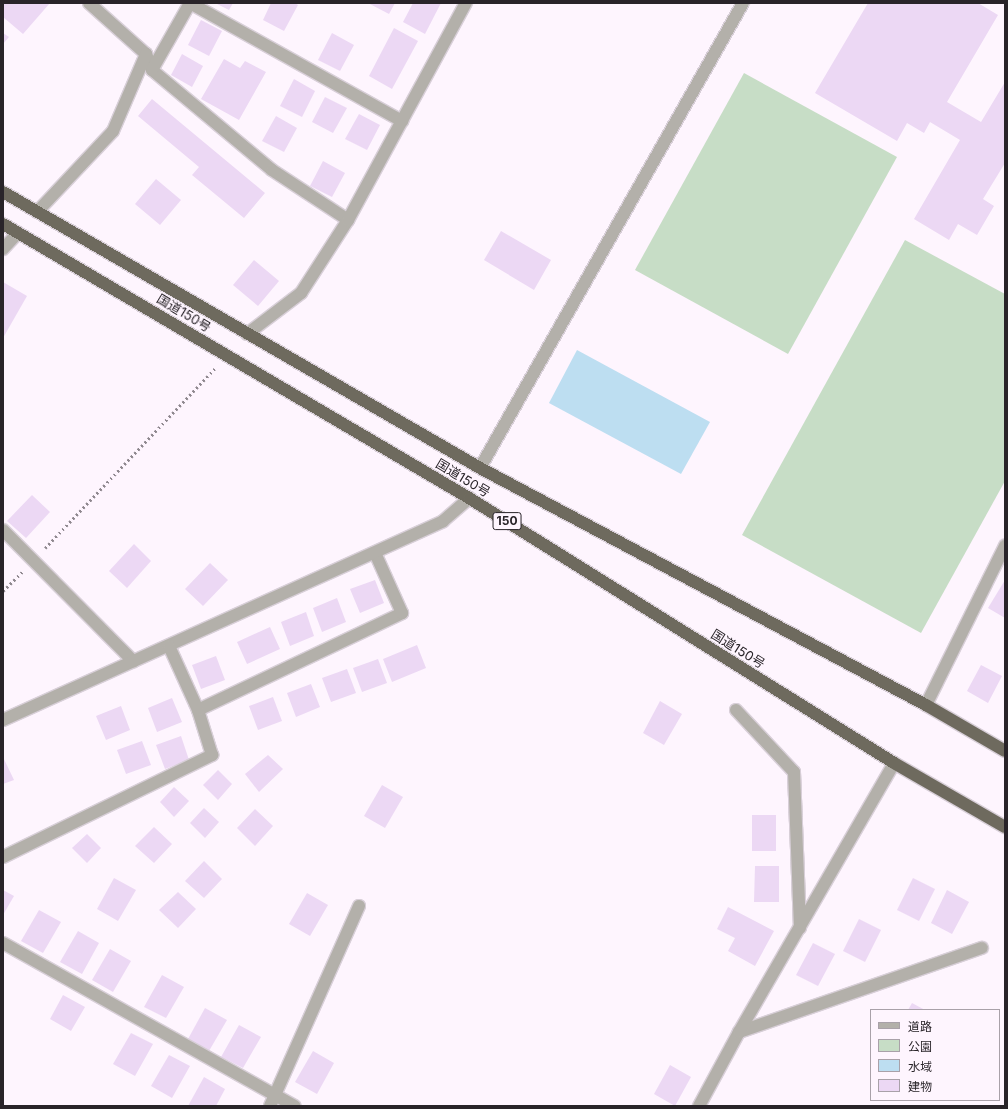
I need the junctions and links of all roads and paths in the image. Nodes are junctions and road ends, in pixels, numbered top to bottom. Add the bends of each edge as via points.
1 (89, 3) edge
2 (190, 3) edge
3 (466, 3) edge
4 (743, 3) edge
5 (146, 54) junction
6 (152, 70) junction
7 (402, 121) junction
8 (3, 192) edge
9 (37, 212) junction
10 (348, 220) junction
11 (3, 224) edge
12 (18, 233) junction
13 (3, 249) edge
14 (247, 334) junction
15 (227, 355) junction
16 (480, 468) junction
17 (469, 498) junction
18 (3, 530) edge
19 (1005, 546) edge
20 (375, 552) junction
21 (33, 560) junction
22 (1002, 560) edge
23 (3, 591) edge
24 (169, 646) junction
25 (133, 661) junction
26 (926, 705) junction
27 (198, 710) junction
28 (736, 710) dead end
29 (3, 720) edge
30 (1005, 751) edge
31 (894, 763) junction
32 (1005, 827) edge
33 (3, 857) edge
34 (359, 906) dead end
35 (800, 928) junction
36 (3, 942) edge
37 (982, 948) dead end
38 (739, 1032) junction
39 (273, 1101) edge
40 (295, 1106) edge
41 (699, 1106) edge

1 - 5 street
2 - 6 street
2 - 7 street
3 - 7 street
4 - 16 street
5 - 6 street
5 - 9 street via 113,131
6 - 10 street via 272,170
7 - 10 street
8 - 9 highway, 国道150号 / 150
9 - 14 highway, 国道150号 / 150
10 - 14 street via 301,293
11 - 12 highway, 国道150号 / 150
12 - 13 street
12 - 15 highway, 国道150号 / 150
14 - 16 highway, 国道150号 / 150
15 - 17 highway, 国道150号 / 150
15 - 21 path
16 - 26 highway, 国道150号 / 150
17 - 20 street via 443,521
17 - 31 highway, 国道150号 / 150
18 - 21 street
19 - 22 street
20 - 24 street
20 - 27 street via 402,613
21 - 23 path
21 - 25 street
22 - 26 street
24 - 25 street
24 - 27 street
25 - 29 street
26 - 30 highway, 国道150号 / 150
27 - 33 street via 212,755
28 - 35 street via 794,772
31 - 32 highway, 国道150号 / 150
31 - 35 street
34 - 39 street
35 - 38 street
36 - 39 street
37 - 38 street
38 - 41 street
39 - 40 street

